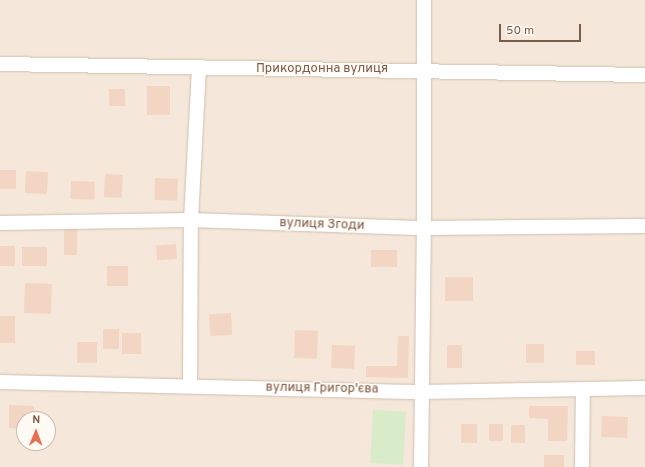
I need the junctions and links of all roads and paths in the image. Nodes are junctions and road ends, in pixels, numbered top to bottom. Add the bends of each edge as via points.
1 (424, 0) edge
2 (0, 64) edge
3 (199, 68) junction
4 (424, 70) junction
5 (645, 75) edge
6 (191, 220) junction
7 (0, 223) edge
8 (645, 226) edge
9 (424, 228) junction
10 (0, 382) edge
11 (190, 386) junction
12 (645, 388) edge
13 (583, 390) junction
14 (422, 392) junction
15 (421, 467) edge
16 (582, 467) edge

1 - 4 street
2 - 3 street, Прикордонна вулиця
3 - 4 street, Прикордонна вулиця
3 - 6 street
4 - 5 street, Прикордонна вулиця
4 - 9 street
6 - 7 street, вулиця Згоди
6 - 9 street, вулиця Згоди
6 - 11 street
8 - 9 street, вулиця Згоди
9 - 14 street
10 - 11 street, вулиця Григор'єва
11 - 14 street, вулиця Григор'єва
12 - 13 street, вулиця Григор'єва
13 - 14 street, вулиця Григор'єва
13 - 16 street
14 - 15 street

